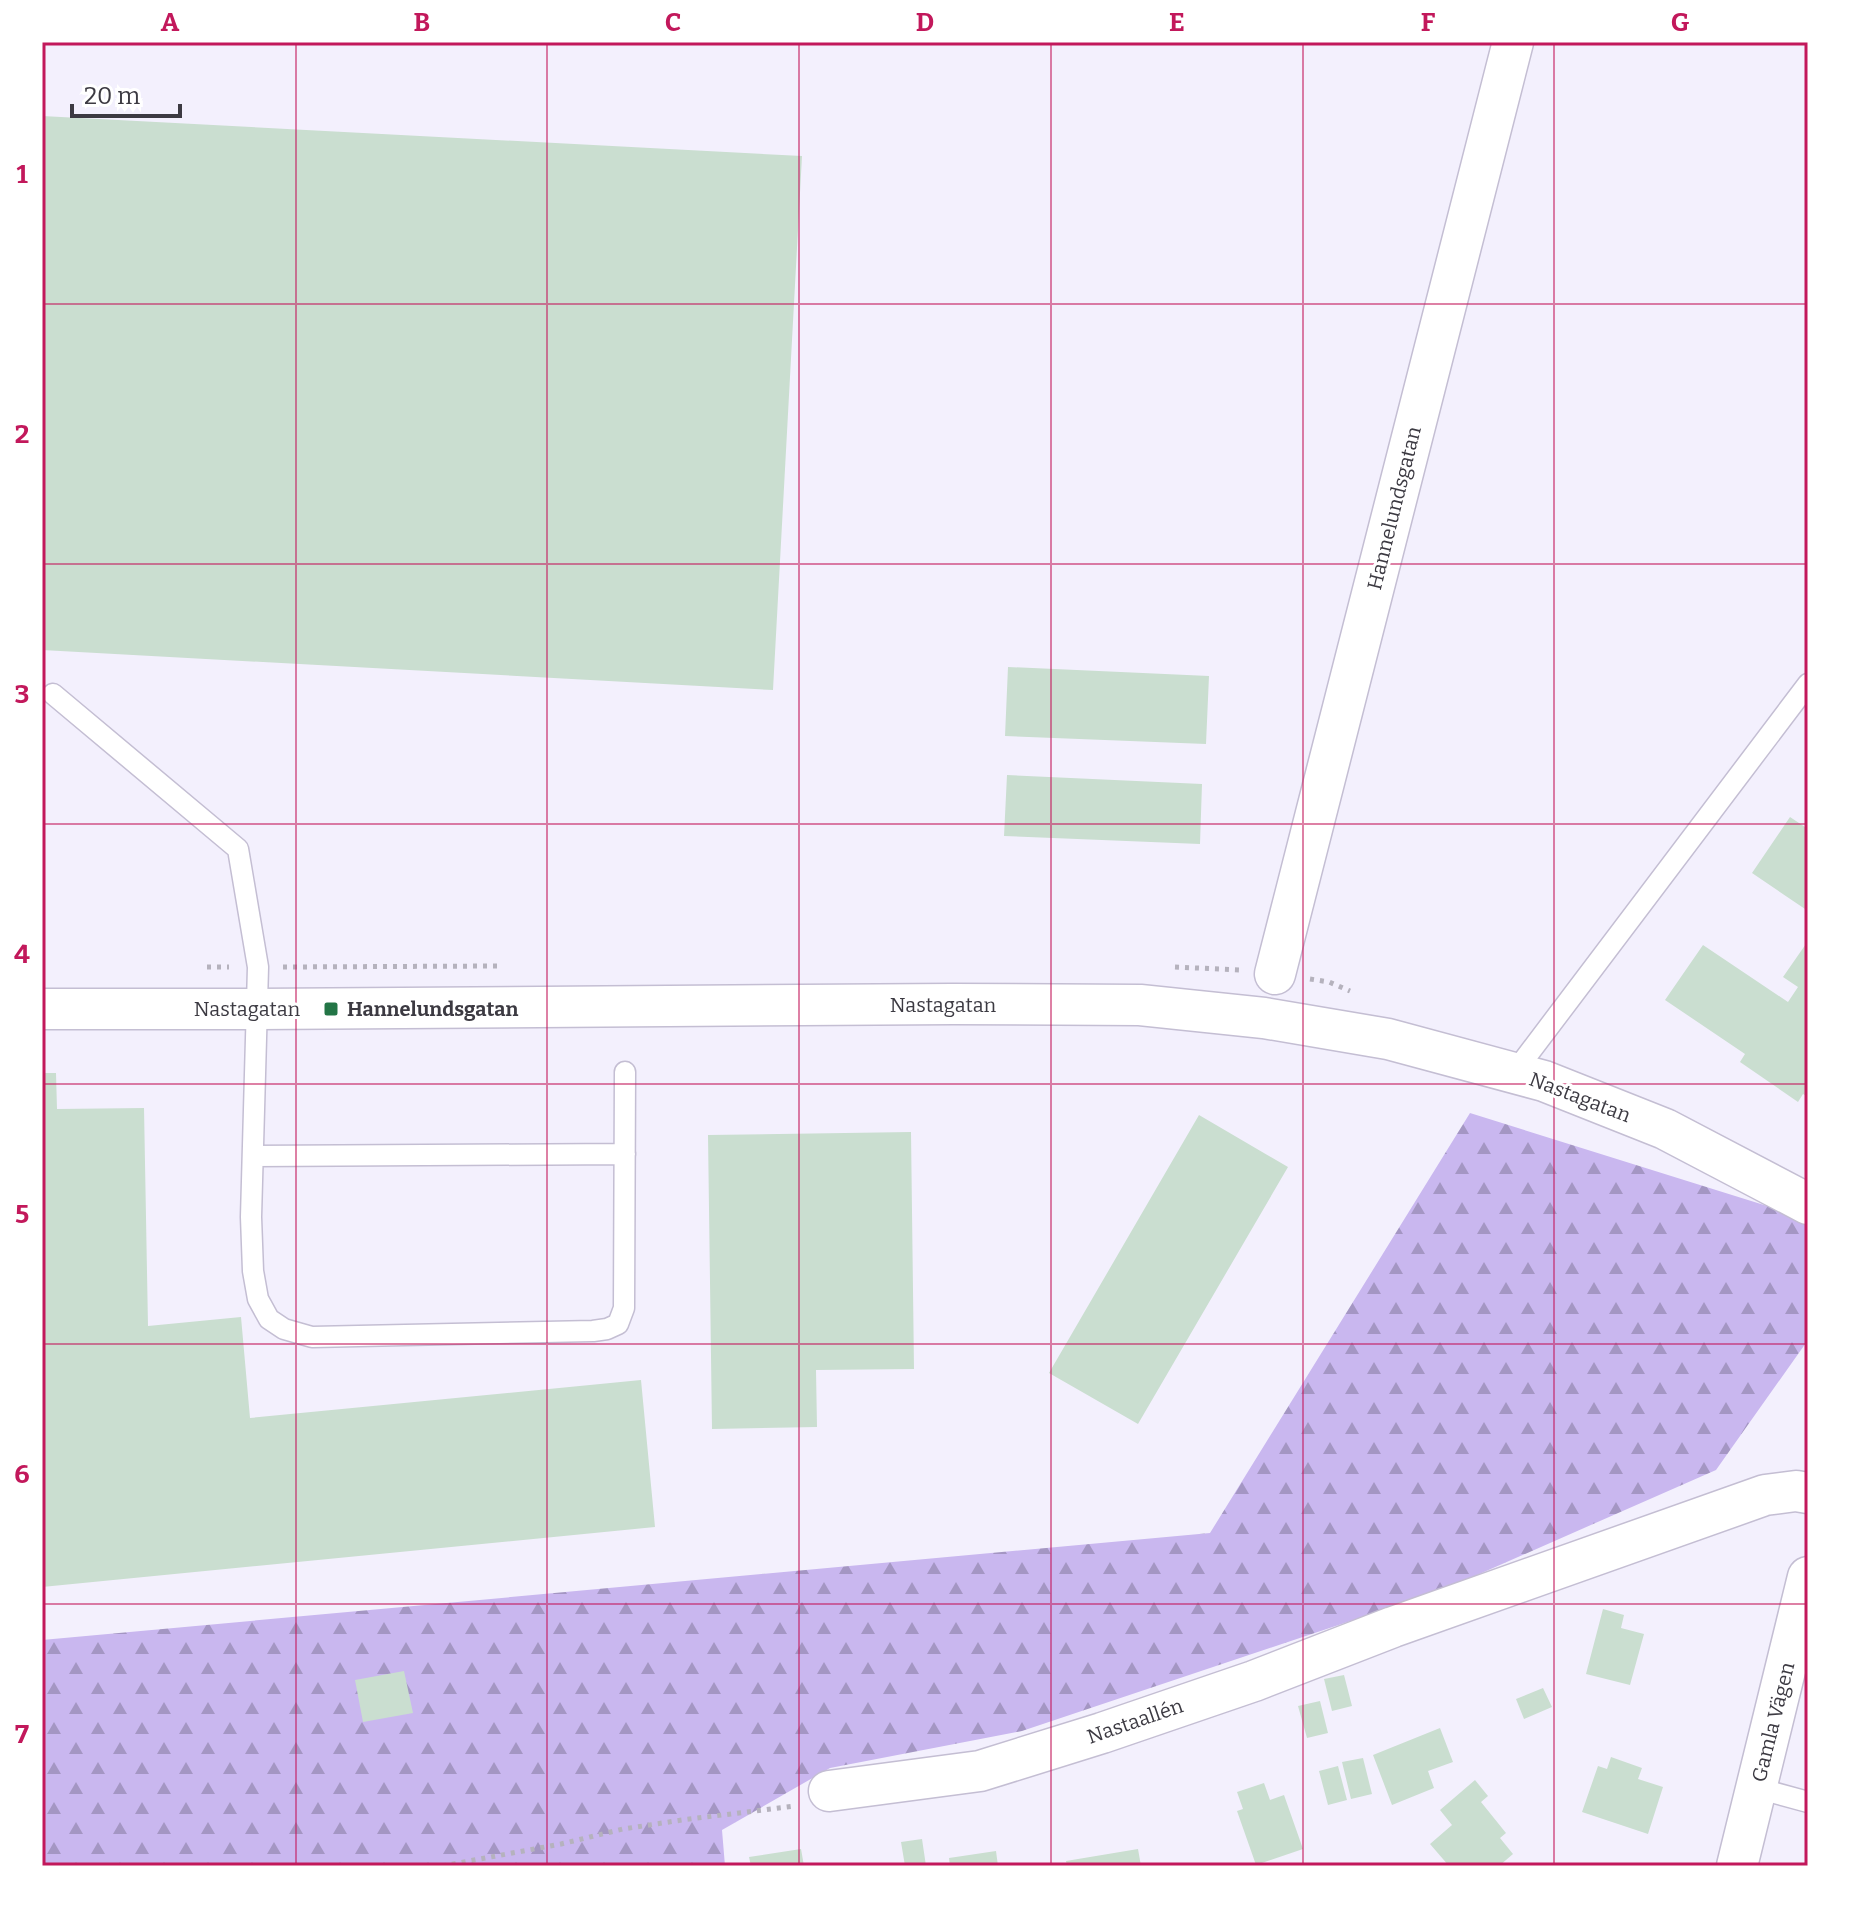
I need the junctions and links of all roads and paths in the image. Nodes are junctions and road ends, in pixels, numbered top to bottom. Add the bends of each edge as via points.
1 (1513, 42) edge
2 (1808, 684) edge
3 (53, 694) dead end
4 (1275, 974) dead end
5 (42, 1009) edge
6 (258, 1009) junction
7 (625, 1072) dead end
8 (1514, 1073) junction
9 (625, 1154) junction
10 (253, 1156) junction
11 (1808, 1204) edge
12 (1808, 1493) edge
13 (1808, 1577) edge
14 (1797, 1670) edge
15 (1757, 1788) junction
16 (829, 1791) joint
17 (1808, 1802) edge
18 (462, 1864) edge
19 (442, 1866) edge
20 (1737, 1866) edge

1 - 4 street, Hannelundsgatan
2 - 8 lane
3 - 6 lane via 238,849 258,967
5 - 6 street, Nastagatan
6 - 8 street, Nastagatan via 1140,1005 1388,1039
6 - 10 lane
7 - 9 lane
8 - 11 street, Nastagatan via 1665,1129
9 - 10 lane
9 - 10 lane via 624,1308 618,1324 593,1331 312,1337 269,1319 258,1299 251,1217
12 - 16 street, Nastaallén via 1765,1495 1254,1681 980,1771
13 - 14 street, Gamla Vägen
14 - 15 street, Gamla Vägen
15 - 17 lane
15 - 20 street, Gamla Vägen
16 - 18 path via 811,1804 623,1829
18 - 19 path

